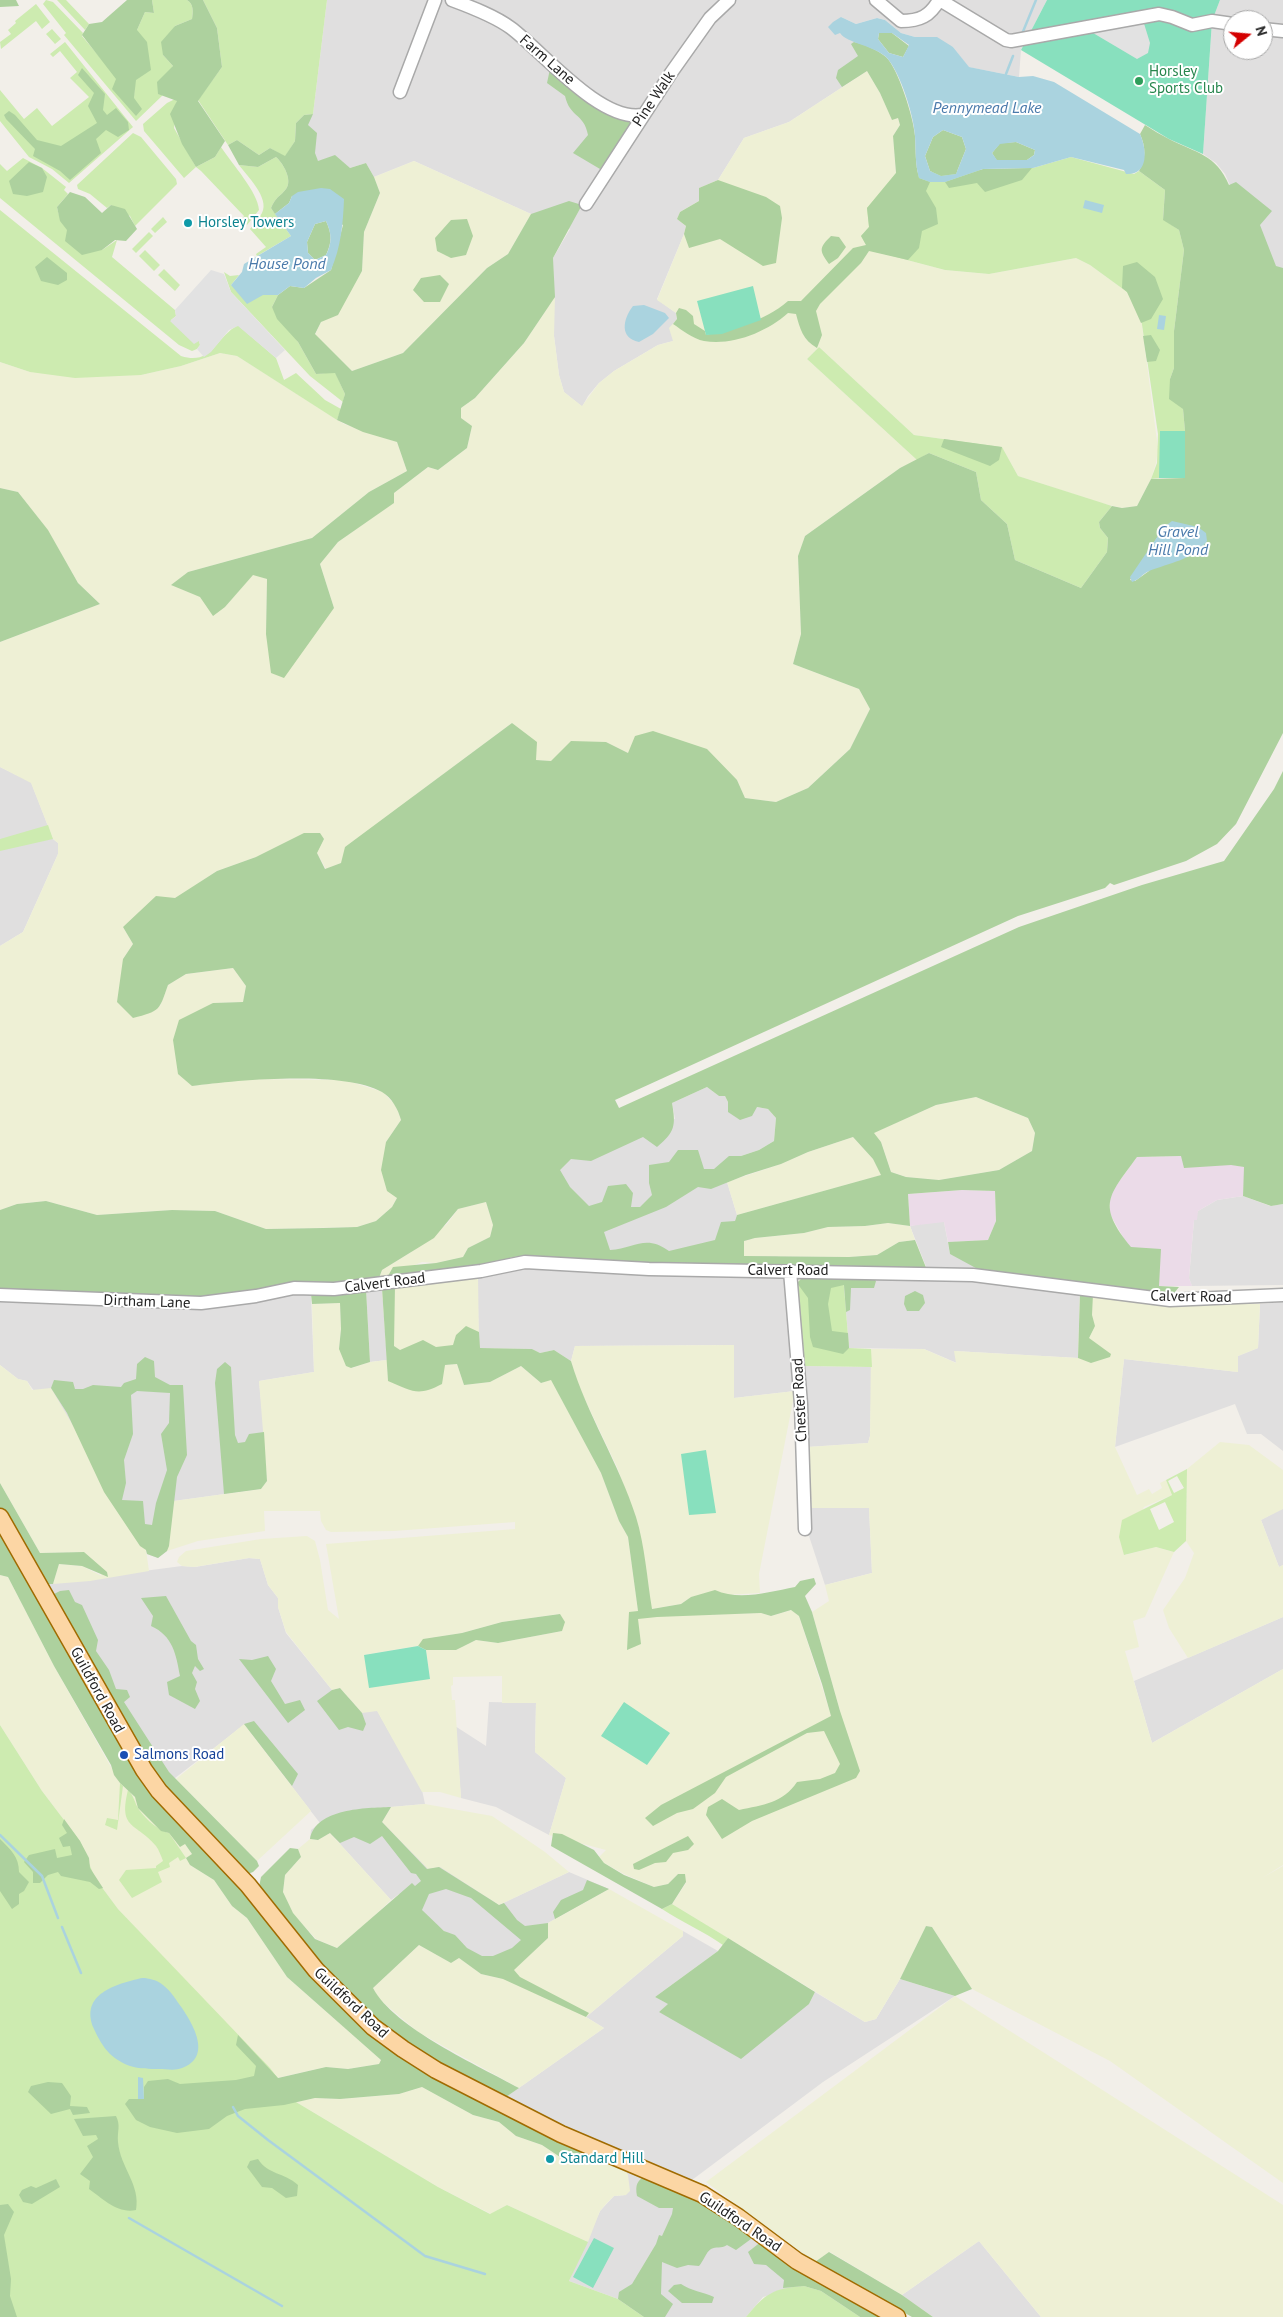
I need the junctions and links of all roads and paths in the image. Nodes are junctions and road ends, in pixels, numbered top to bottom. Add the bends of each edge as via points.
1 (435, 0) edge
2 (452, 0) edge
3 (729, 0) edge
4 (876, 0) edge
5 (940, 0) edge
6 (1223, 23) edge
7 (400, 92) dead end
8 (642, 115) junction
9 (586, 204) dead end
10 (790, 1270) junction
11 (294, 1288) joint
12 (0, 1295) edge
13 (1283, 1295) edge
14 (0, 1517) edge
15 (805, 1529) dead end
16 (897, 2317) edge

1 - 7 street
2 - 8 street, Farm Lane via 510,27 584,93 632,117
3 - 8 street, Pine Walk via 710,18
4 - 5 street via 901,22 921,20
5 - 6 street via 1006,40 1159,14 1192,25
8 - 9 street, Pine Walk
10 - 11 street, Calvert Road via 601,1268 524,1262 481,1271 334,1289
10 - 13 street, Calvert Road via 973,1275 1170,1300
10 - 15 street, Chester Road via 801,1404
11 - 12 street, Dirtham Lane via 201,1303
14 - 16 main road, Guildford Road via 159,1791 248,1885 316,1970 373,2027 436,2070 528,2117 595,2150 702,2194 797,2261

